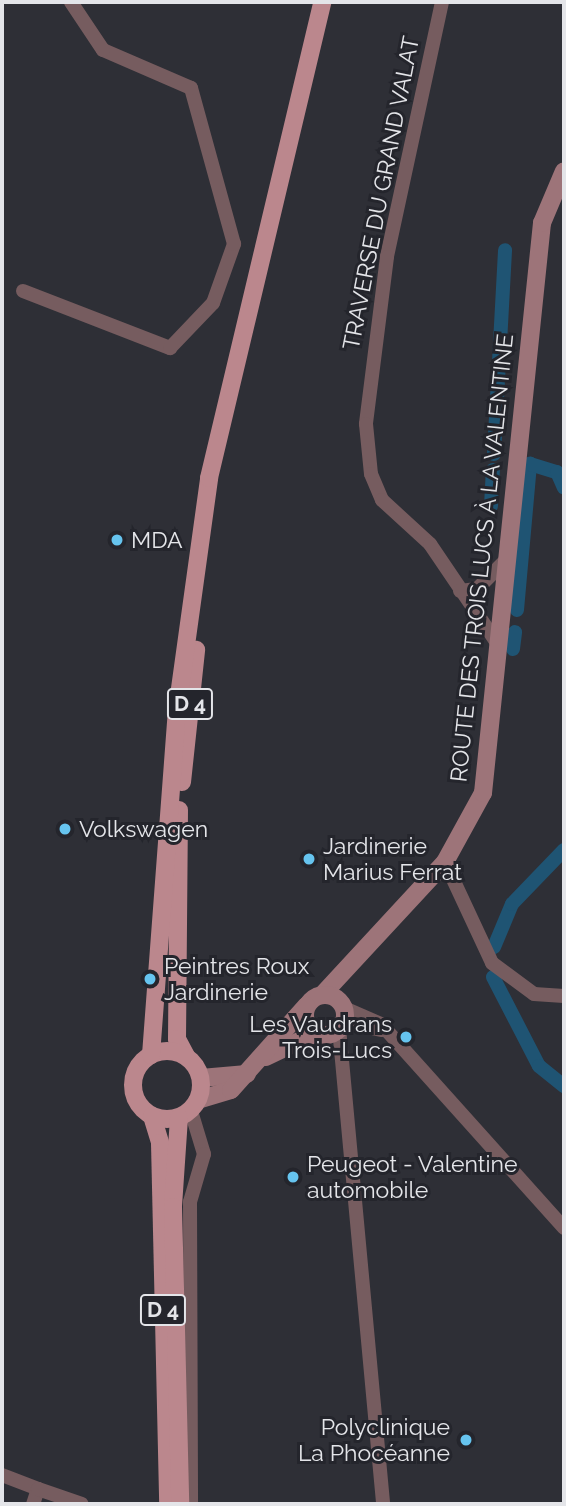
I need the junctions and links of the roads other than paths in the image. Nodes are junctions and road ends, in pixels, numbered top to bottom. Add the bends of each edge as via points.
1 (71, 2) edge
2 (322, 2) edge
3 (442, 2) edge
4 (564, 171) edge
5 (23, 291) dead end
6 (238, 353) junction
7 (508, 559) junction
8 (460, 591) junction
9 (497, 643) junction
10 (445, 863) junction
11 (360, 956) junction
12 (322, 995) junction
13 (564, 996) edge
14 (306, 1006) junction
15 (342, 1015) junction
16 (316, 1033) junction
17 (151, 1055) junction
18 (186, 1056) junction
19 (265, 1057) junction
20 (247, 1074) junction
21 (201, 1078) junction
22 (190, 1110) junction
23 (152, 1116) junction
24 (564, 1228) edge
25 (2, 1475) edge
26 (38, 1489) junction
27 (33, 1504) edge
28 (82, 1504) edge
29 (168, 1504) edge
30 (180, 1504) edge
31 (191, 1504) edge
32 (383, 1504) edge

1 - 5 street via 103,50 191,88 234,244 213,303 170,348
2 - 6 main road, D 4
3 - 8 street, TRAVERSE DU GRAND VALAT via 387,257 366,424 371,474 382,500 412,523
4 - 7 street, ROUTE DES TROIS LUCS À LA VALENTINE via 542,223
6 - 17 main road, D 4 via 209,478 177,710
6 - 18 main road, D 4 via 204,577 179,808 177,1039
7 - 8 street via 477,589
7 - 9 street, ROUTE DES TROIS LUCS À LA VALENTINE
8 - 9 street, TRAVERSE DU GRAND VALAT
9 - 10 street, ROUTE DES TROIS LUCS À LA VALENTINE via 485,786 471,823
10 - 11 street, ROUTE DES TROIS LUCS À LA VALENTINE
10 - 13 street via 492,963 534,994
11 - 12 street, ROUTE DES TROIS LUCS À LA VALENTINE
11 - 15 street, ROUTE DES TROIS LUCS À LA VALENTINE
12 - 14 street, ROUTE DES TROIS LUCS À LA VALENTINE
12 - 15 street
14 - 16 street via 306,1021
14 - 19 street, ROUTE DES TROIS LUCS À LA VALENTINE
15 - 16 street
15 - 24 street via 393,1035
15 - 32 street, ROUTE DES TROIS LUCS À LA VALENTINE
16 - 19 street
17 - 18 main road
17 - 23 main road via 138,1068 133,1086 138,1103
18 - 21 main road
19 - 20 street
20 - 21 street
20 - 22 street via 231,1090
21 - 22 main road
22 - 23 main road
22 - 30 main road, D 4 via 173,1207
22 - 31 street via 204,1154 190,1202
23 - 29 main road, D 4 via 160,1143
25 - 26 street
26 - 27 street
26 - 28 street

